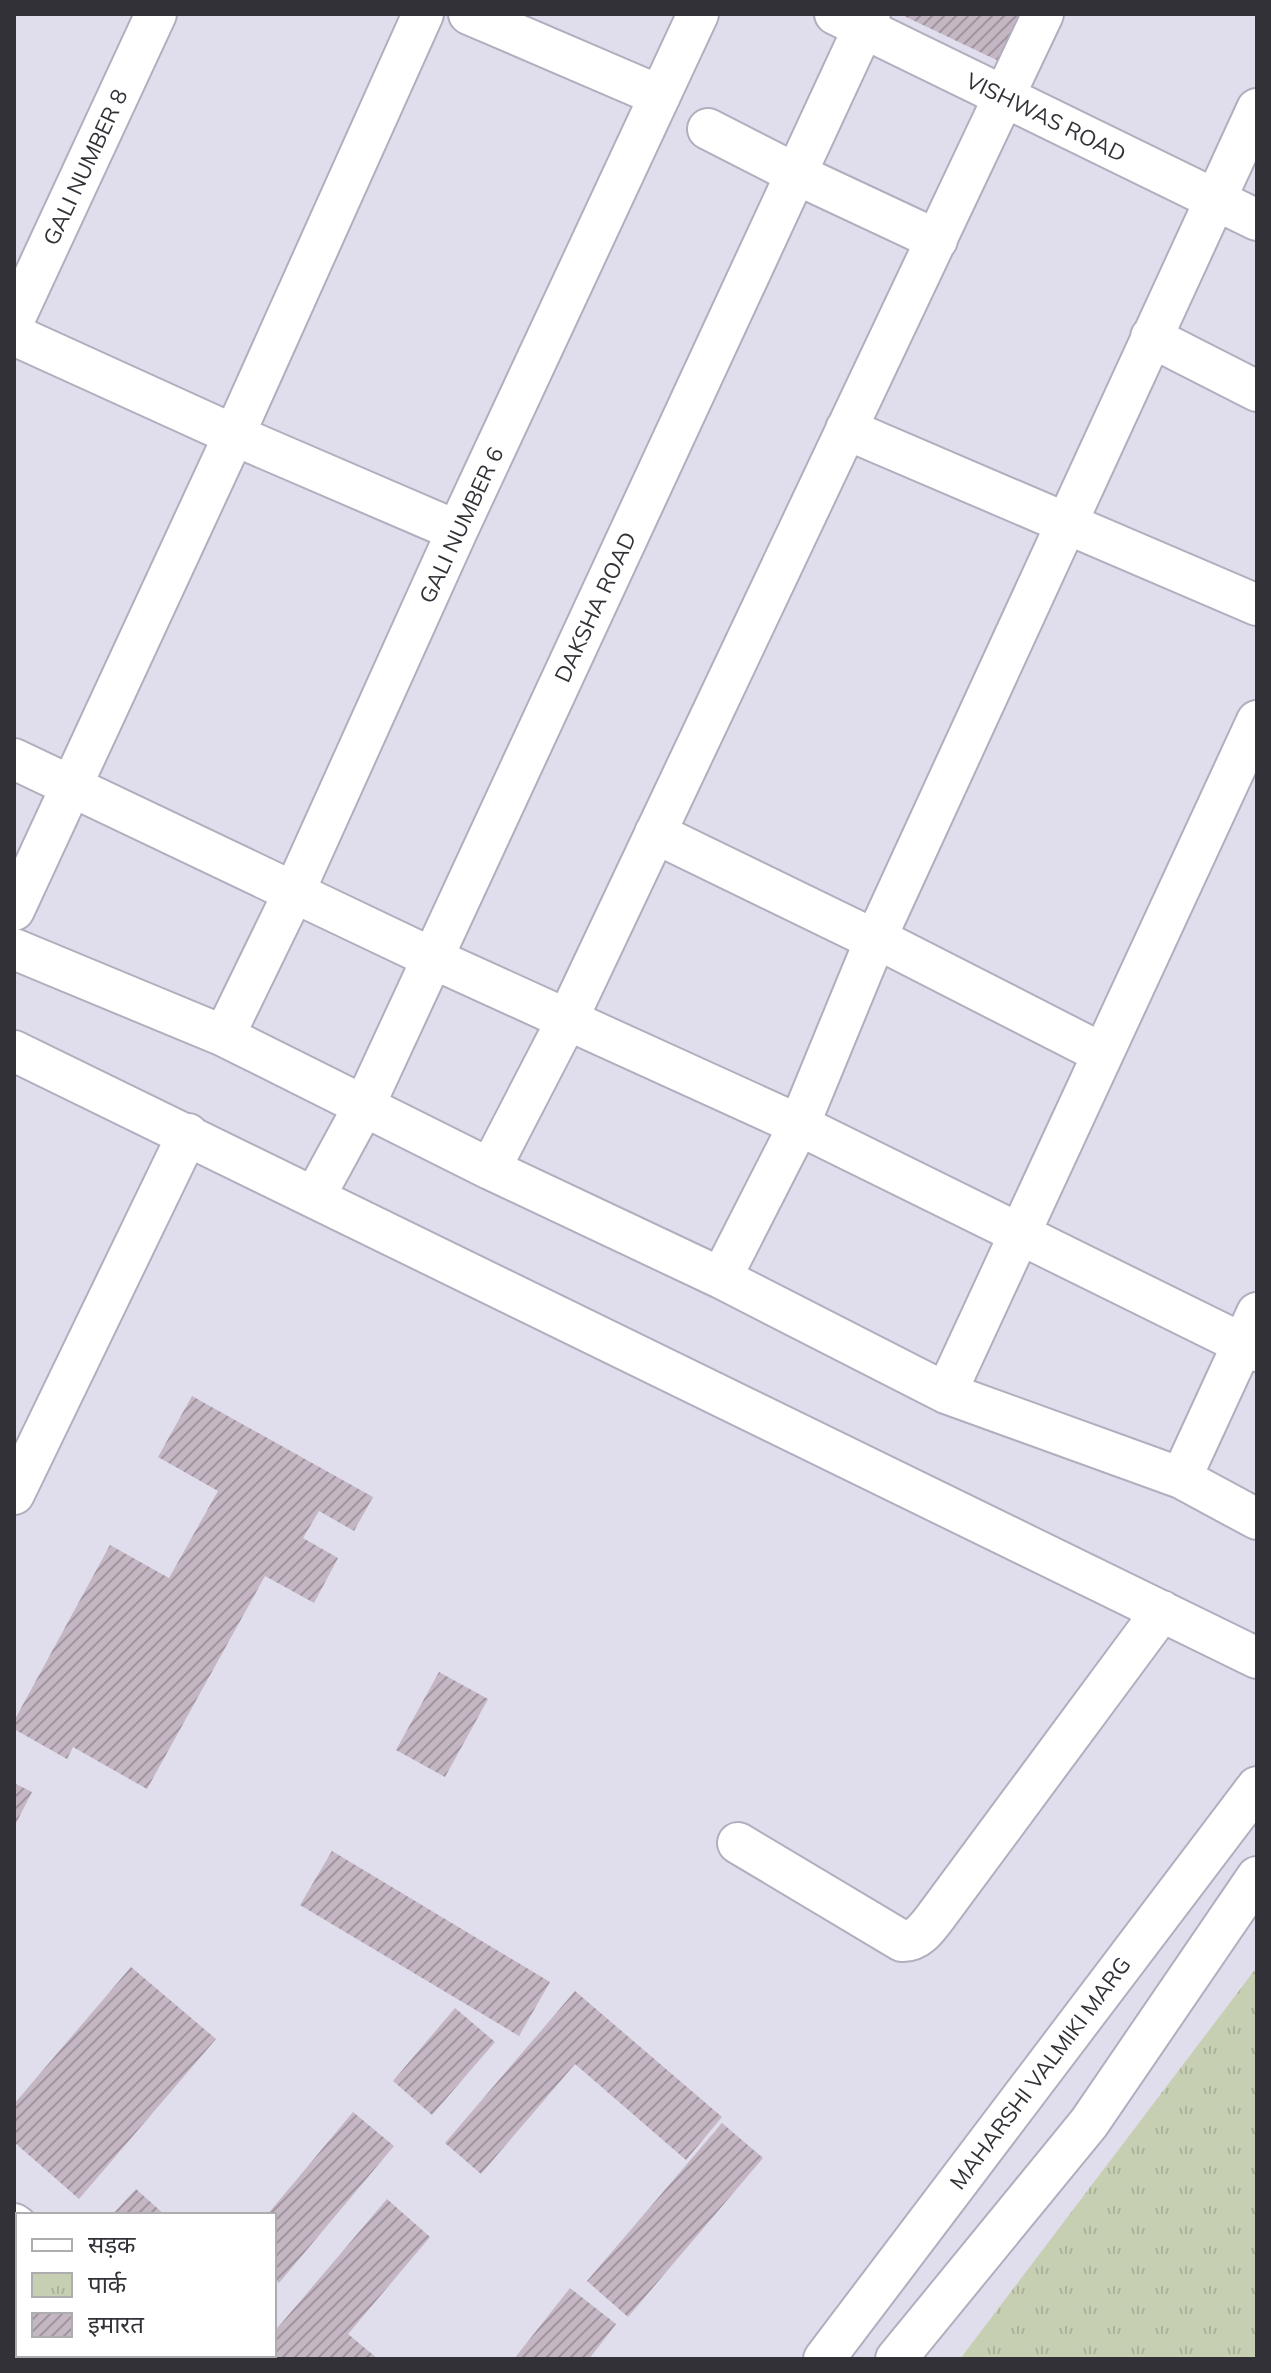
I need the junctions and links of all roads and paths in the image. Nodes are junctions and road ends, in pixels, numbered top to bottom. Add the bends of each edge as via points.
1 (156, 14) edge
2 (423, 14) edge
3 (469, 14) edge
4 (698, 14) edge
5 (1043, 14) edge
6 (856, 19) edge
7 (660, 96) junction
8 (1006, 97) junction
9 (1257, 109) edge
10 (708, 129) dead end
11 (796, 174) junction
12 (1214, 199) junction
13 (1257, 220) edge
14 (937, 240) junction
15 (14, 320) edge
16 (14, 335) edge
17 (1151, 337) junction
18 (1257, 391) edge
19 (846, 429) junction
20 (234, 435) junction
21 (1067, 522) junction
22 (457, 531) junction
23 (1257, 605) edge
24 (1257, 721) edge
25 (14, 759) edge
26 (70, 784) junction
27 (655, 833) junction
28 (294, 892) junction
29 (14, 910) edge
30 (876, 938) junction
31 (14, 949) edge
32 (432, 958) junction
33 (567, 1020) junction
34 (224, 1036) junction
35 (14, 1051) edge
36 (1103, 1054) junction
37 (364, 1106) junction
38 (799, 1125) junction
39 (188, 1134) junction
40 (490, 1169) junction
41 (315, 1196) junction
42 (1020, 1234) junction
43 (721, 1278) junction
44 (1252, 1336) edge
45 (946, 1393) junction
46 (1181, 1478) junction
47 (14, 1494) edge
48 (1257, 1519) edge
49 (1162, 1611) junction
50 (1257, 1658) edge
51 (1257, 1787) edge
52 (738, 1843) dead end
53 (1257, 1877) edge
54 (921, 2231) junction
55 (971, 2270) junction
56 (824, 2359) edge
57 (896, 2359) edge

1 - 15 street, GALI NUMBER 8
2 - 20 street
3 - 7 street
4 - 7 street, GALI NUMBER 6
5 - 8 street
6 - 8 street, VISHWAS ROAD
6 - 11 street, DAKSHA ROAD
7 - 22 street, GALI NUMBER 6
8 - 12 street, VISHWAS ROAD
8 - 14 street
9 - 12 street
10 - 11 street
11 - 14 street
11 - 32 street, DAKSHA ROAD
12 - 13 street, VISHWAS ROAD
12 - 17 street
14 - 19 street
16 - 20 street
17 - 18 street
17 - 21 street
19 - 21 street
19 - 27 street
20 - 22 street
20 - 26 street
21 - 23 street
21 - 30 street
22 - 28 street, GALI NUMBER 6
24 - 36 street
25 - 26 street
26 - 28 street
26 - 29 street
27 - 30 street
27 - 33 street
28 - 32 street
28 - 34 street, GALI NUMBER 6
30 - 36 street
30 - 38 street
31 - 34 street
32 - 33 street
32 - 37 street, DAKSHA ROAD
33 - 38 street
33 - 40 street
34 - 37 street
35 - 39 street
36 - 42 street
37 - 40 street
37 - 41 street, DAKSHA ROAD
38 - 42 street
38 - 43 street
39 - 41 street
39 - 47 street
40 - 43 street
41 - 49 street
42 - 44 street
42 - 45 street
43 - 45 street
44 - 46 street
45 - 46 street
46 - 48 street
49 - 50 street
49 - 52 street via 937,1915 913,1939 902,1941
51 - 54 street, MAHARSHI VALMIKI MARG
53 - 55 street via 1089,2123
54 - 55 street
54 - 56 street, MAHARSHI VALMIKI MARG
55 - 57 street

